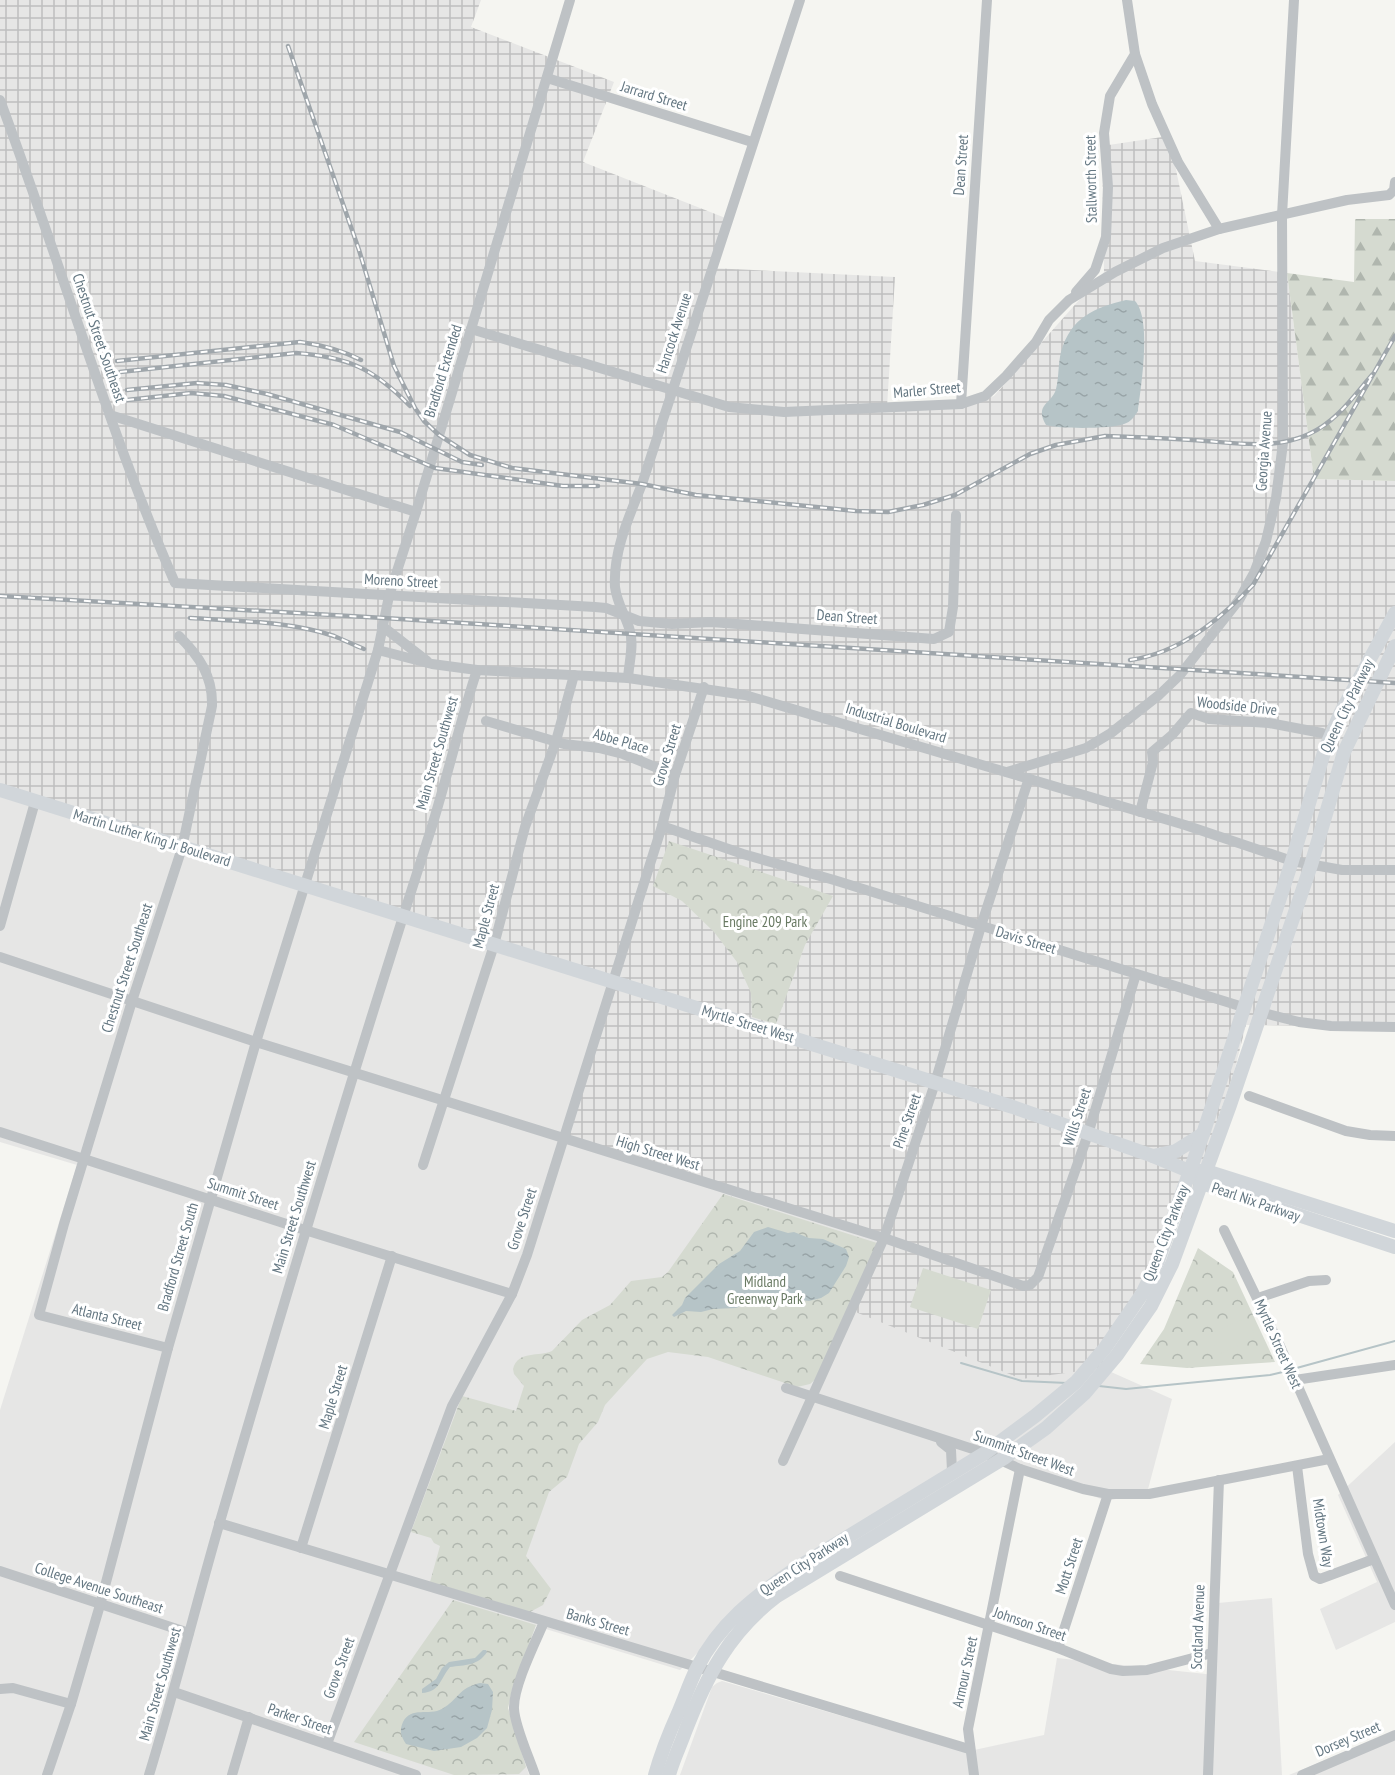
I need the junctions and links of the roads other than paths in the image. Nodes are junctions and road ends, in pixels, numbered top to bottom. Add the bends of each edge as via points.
1 (570, 0) edge
2 (800, 0) edge
3 (987, 0) edge
4 (1127, 0) edge
5 (1294, 0) edge
6 (1135, 54) junction
7 (547, 78) junction
8 (0, 100) edge
9 (752, 142) junction
10 (1395, 182) edge
11 (1282, 214) junction
12 (1219, 229) junction
13 (1069, 300) junction
14 (471, 329) junction
15 (671, 390) junction
16 (961, 404) junction
17 (110, 415) junction
18 (416, 512) junction
19 (956, 515) dead end
20 (175, 583) joint
21 (388, 596) junction
22 (1395, 614) edge
23 (624, 616) junction
24 (382, 626) junction
25 (179, 636) dead end
26 (1395, 646) edge
27 (378, 650) junction
28 (432, 664) junction
29 (477, 670) junction
30 (574, 675) junction
31 (628, 678) junction
32 (704, 687) junction
33 (486, 721) dead end
34 (1322, 733) dead end
35 (556, 741) junction
36 (347, 750) joint
37 (1008, 772) junction
38 (675, 774) junction
39 (1029, 778) junction
40 (0, 790) edge
41 (35, 802) junction
42 (1140, 812) junction
43 (662, 826) junction
44 (182, 848) junction
45 (1292, 861) junction
46 (1311, 865) junction
47 (1395, 870) edge
48 (305, 886) junction
49 (403, 917) junction
50 (0, 926) edge
51 (981, 926) junction
52 (494, 945) junction
53 (0, 957) edge
54 (1136, 974) junction
55 (613, 982) junction
56 (132, 1001) junction
57 (1244, 1007) junction
58 (1260, 1012) junction
59 (1395, 1027) edge
60 (256, 1042) junction
61 (354, 1072) junction
62 (935, 1083) junction
63 (1249, 1096) dead end
64 (443, 1100) junction
65 (0, 1132) edge
66 (1088, 1134) junction
67 (1203, 1134) junction
68 (1395, 1136) edge
69 (564, 1139) junction
70 (1153, 1156) junction
71 (84, 1158) junction
72 (423, 1165) dead end
73 (1189, 1171) junction
74 (1204, 1177) junction
75 (210, 1199) junction
76 (305, 1230) junction
77 (1224, 1230) dead end
78 (1395, 1231) edge
79 (884, 1238) junction
80 (1395, 1247) edge
81 (392, 1256) junction
82 (1041, 1267) joint
83 (1326, 1280) dead end
84 (512, 1294) junction
85 (1258, 1298) junction
86 (39, 1315) joint
87 (168, 1348) junction
88 (1395, 1365) edge
89 (1295, 1380) junction
90 (786, 1388) dead end
91 (813, 1398) junction
92 (936, 1438) junction
93 (985, 1453) junction
94 (1329, 1459) junction
95 (1001, 1460) junction
96 (783, 1461) dead end
97 (1297, 1466) junction
98 (1020, 1469) junction
99 (952, 1471) junction
100 (1219, 1480) junction
101 (1108, 1494) junction
102 (219, 1522) junction
103 (301, 1548) junction
104 (1374, 1558) junction
105 (0, 1571) edge
106 (389, 1575) junction
107 (840, 1576) dead end
108 (100, 1605) junction
109 (1395, 1605) edge
110 (544, 1622) junction
111 (990, 1626) junction
112 (189, 1633) junction
113 (1058, 1648) junction
114 (1212, 1653) junction
115 (704, 1670) junction
116 (0, 1689) edge
117 (174, 1692) junction
118 (71, 1704) junction
119 (249, 1717) junction
120 (1395, 1735) edge
121 (327, 1744) junction
122 (969, 1749) junction
123 (1305, 1773) edge
124 (47, 1775) edge
125 (149, 1775) edge
126 (232, 1775) edge
127 (413, 1775) edge
128 (535, 1775) edge
129 (656, 1775) edge
130 (669, 1775) edge
131 (974, 1775) edge
132 (1208, 1775) edge

1 - 7 street, Bradford Extended
2 - 9 street, Hancock Avenue
3 - 16 street, Dean Street
4 - 6 street
5 - 11 street, Georgia Avenue
6 - 12 street via 1178,162
6 - 13 street, Stallworth Street via 1110,96 1104,133 1106,237 1095,270
7 - 9 street, Jarrard Street
7 - 14 street, Bradford Extended
8 - 17 street, Chestnut Street Southeast
9 - 15 street, Hancock Avenue
10 - 11 street, Marler Street via 1389,195
11 - 12 street, Marler Street
11 - 37 street, Georgia Avenue via 1283,443 1276,498 1254,573 1225,618 1159,695 1086,748
12 - 13 street, Marler Street via 1163,248
13 - 16 street, Marler Street via 1006,376 985,396
14 - 15 street, Marler Street
14 - 18 street, Bradford Extended
15 - 16 street, Marler Street via 729,407 784,412
15 - 23 street, Hancock Avenue via 619,544 615,588
17 - 18 street
17 - 20 street, Chestnut Street Southeast
18 - 21 street, Bradford Extended
19 - 23 street, Dean Street via 949,632 934,639 711,622 672,624
20 - 21 street, Moreno Street
21 - 23 street, Moreno Street via 596,607
21 - 24 street, Bradford Extended
22 - 45 main road, Queen City Parkway via 1325,749
23 - 31 street, Hancock Avenue via 631,635
24 - 27 street, Bradford Extended
24 - 28 street
25 - 44 street, Chestnut Street Southeast via 207,672 213,699
26 - 46 main road, Queen City Parkway via 1340,766
27 - 28 street, Industrial Boulevard
27 - 36 street, Bradford Extended
28 - 29 street, Industrial Boulevard
29 - 30 street, Industrial Boulevard
29 - 49 street, Main Street Southwest
30 - 31 street, Industrial Boulevard
30 - 35 street, Maple Street
31 - 32 street, Industrial Boulevard
32 - 37 street, Industrial Boulevard via 797,708
32 - 38 street, Grove Street
33 - 35 street, Abbe Place
34 - 42 street, Woodside Drive via 1191,714 1152,752
35 - 38 street, Abbe Place via 623,754
35 - 52 street, Maple Street via 525,827
36 - 48 street, Bradford Street South
37 - 39 street, Industrial Boulevard
38 - 43 street, Grove Street
39 - 42 street, Industrial Boulevard
39 - 51 street, Pine Street
40 - 41 main road, Martin Luther King Jr Boulevard
41 - 44 main road, Martin Luther King Jr Boulevard
41 - 50 street
42 - 45 street, Industrial Boulevard
43 - 51 street, Davis Street
43 - 55 street, Grove Street
44 - 48 main road, Martin Luther King Jr Boulevard
44 - 56 street, Chestnut Street Southeast
45 - 46 street, Industrial Boulevard
45 - 57 main road, Queen City Parkway
46 - 47 street, Industrial Boulevard via 1342,870
46 - 58 main road, Queen City Parkway
48 - 49 main road, Myrtle Street West
48 - 60 street, Bradford Street South
49 - 52 main road, Myrtle Street West
49 - 61 street, Main Street Southwest
51 - 54 street, Davis Street
51 - 62 street, Pine Street
52 - 55 main road, Myrtle Street West
52 - 64 street, Maple Street
53 - 56 street, High Street West
54 - 57 street, Davis Street
54 - 66 street, Wills Street
55 - 62 main road, Myrtle Street West
55 - 69 street, Grove Street
56 - 60 street, High Street West
56 - 71 street, Chestnut Street Southeast
57 - 58 main road, Davis Street
57 - 67 main road, Queen City Parkway
58 - 59 street, Davis Street via 1299,1022
58 - 74 main road, Queen City Parkway
60 - 61 street, High Street West
60 - 75 street, Bradford Street South
61 - 64 street, High Street West
61 - 76 street, Main Street Southwest
62 - 66 main road, Myrtle Street West
62 - 79 street, Pine Street
63 - 68 street via 1346,1131
64 - 69 street, High Street West
64 - 72 street, Maple Street
65 - 71 street, Summit Street
66 - 70 main road, Myrtle Street West
66 - 82 street, Wills Street
67 - 70 main road via 1176,1151
67 - 73 main road, Queen City Parkway
69 - 79 street, High Street West
69 - 84 street, Grove Street
70 - 73 main road, Myrtle Street West
71 - 75 street, Summit Street
71 - 86 street, Chestnut Street Southeast
73 - 74 main road, Pearl Nix Parkway
73 - 93 main road, Queen City Parkway via 1158,1260 1142,1294 1106,1348 1069,1389
74 - 78 main road, Pearl Nix Parkway
74 - 80 main road, Pearl Nix Parkway
74 - 95 main road, Queen City Parkway via 1172,1264 1151,1306 1117,1355 1076,1402
75 - 76 street, Summit Street
75 - 87 street, Bradford Street South
76 - 81 street, Summit Street
76 - 102 street, Main Street Southwest
77 - 85 street, Myrtle Street West
79 - 82 street, High Street West via 1023,1286 1038,1277
79 - 91 street, Pine Street
81 - 84 street, Summit Street
81 - 103 street, Maple Street
83 - 85 street via 1309,1281
84 - 106 street, Grove Street via 452,1406
85 - 89 street, Myrtle Street West
86 - 87 street, Atlanta Street
87 - 108 street, Bradford Street South
88 - 89 street
89 - 94 street, Myrtle Street West
90 - 91 street, Summitt Street West
91 - 92 street, Summitt Street West
91 - 96 street, Pine Street
92 - 93 street, Summitt Street West
92 - 99 street via 951,1450
93 - 95 street, Summitt Street West
93 - 99 main road, Queen City Parkway
94 - 97 street, Summitt Street West
94 - 104 street, Myrtle Street West
95 - 98 street, Summitt Street West
95 - 115 main road, Queen City Parkway via 777,1596 751,1618
97 - 100 street, Summitt Street West
97 - 104 street, Midtown Way via 1314,1576 1320,1579
98 - 101 street, Summitt Street West
98 - 111 street, Armour Street
99 - 115 main road, Queen City Parkway via 750,1601 712,1642
100 - 101 street, Summitt Street West via 1149,1494
100 - 114 street, Scotland Avenue
101 - 113 street, Mott Street
102 - 103 street, Banks Street
102 - 112 street, Main Street Southwest
103 - 106 street, Banks Street
104 - 109 street, Myrtle Street West
105 - 108 street, College Avenue Southeast
106 - 110 street, Banks Street
106 - 121 street, Grove Street
107 - 111 street, Johnson Street
108 - 112 street, College Avenue Southeast
108 - 118 street, Bradford Street South
110 - 115 street, Banks Street
110 - 128 street via 514,1706
111 - 113 street, Johnson Street
111 - 122 street, Armour Street via 968,1729
112 - 117 street, Main Street Southwest
113 - 114 street, Johnson Street via 1123,1671 1159,1668
114 - 132 street, Scotland Avenue
115 - 122 street, Banks Street
115 - 129 main road, Queen City Parkway via 673,1726
115 - 130 main road, Queen City Parkway
116 - 118 street via 13,1688
117 - 119 street, Parker Street
117 - 125 street, Main Street Southwest
118 - 124 street, Bradford Street South
119 - 121 street, Parker Street
119 - 126 street
120 - 123 street, Dorsey Street
121 - 127 street, Parker Street
122 - 131 street, Armour Street

